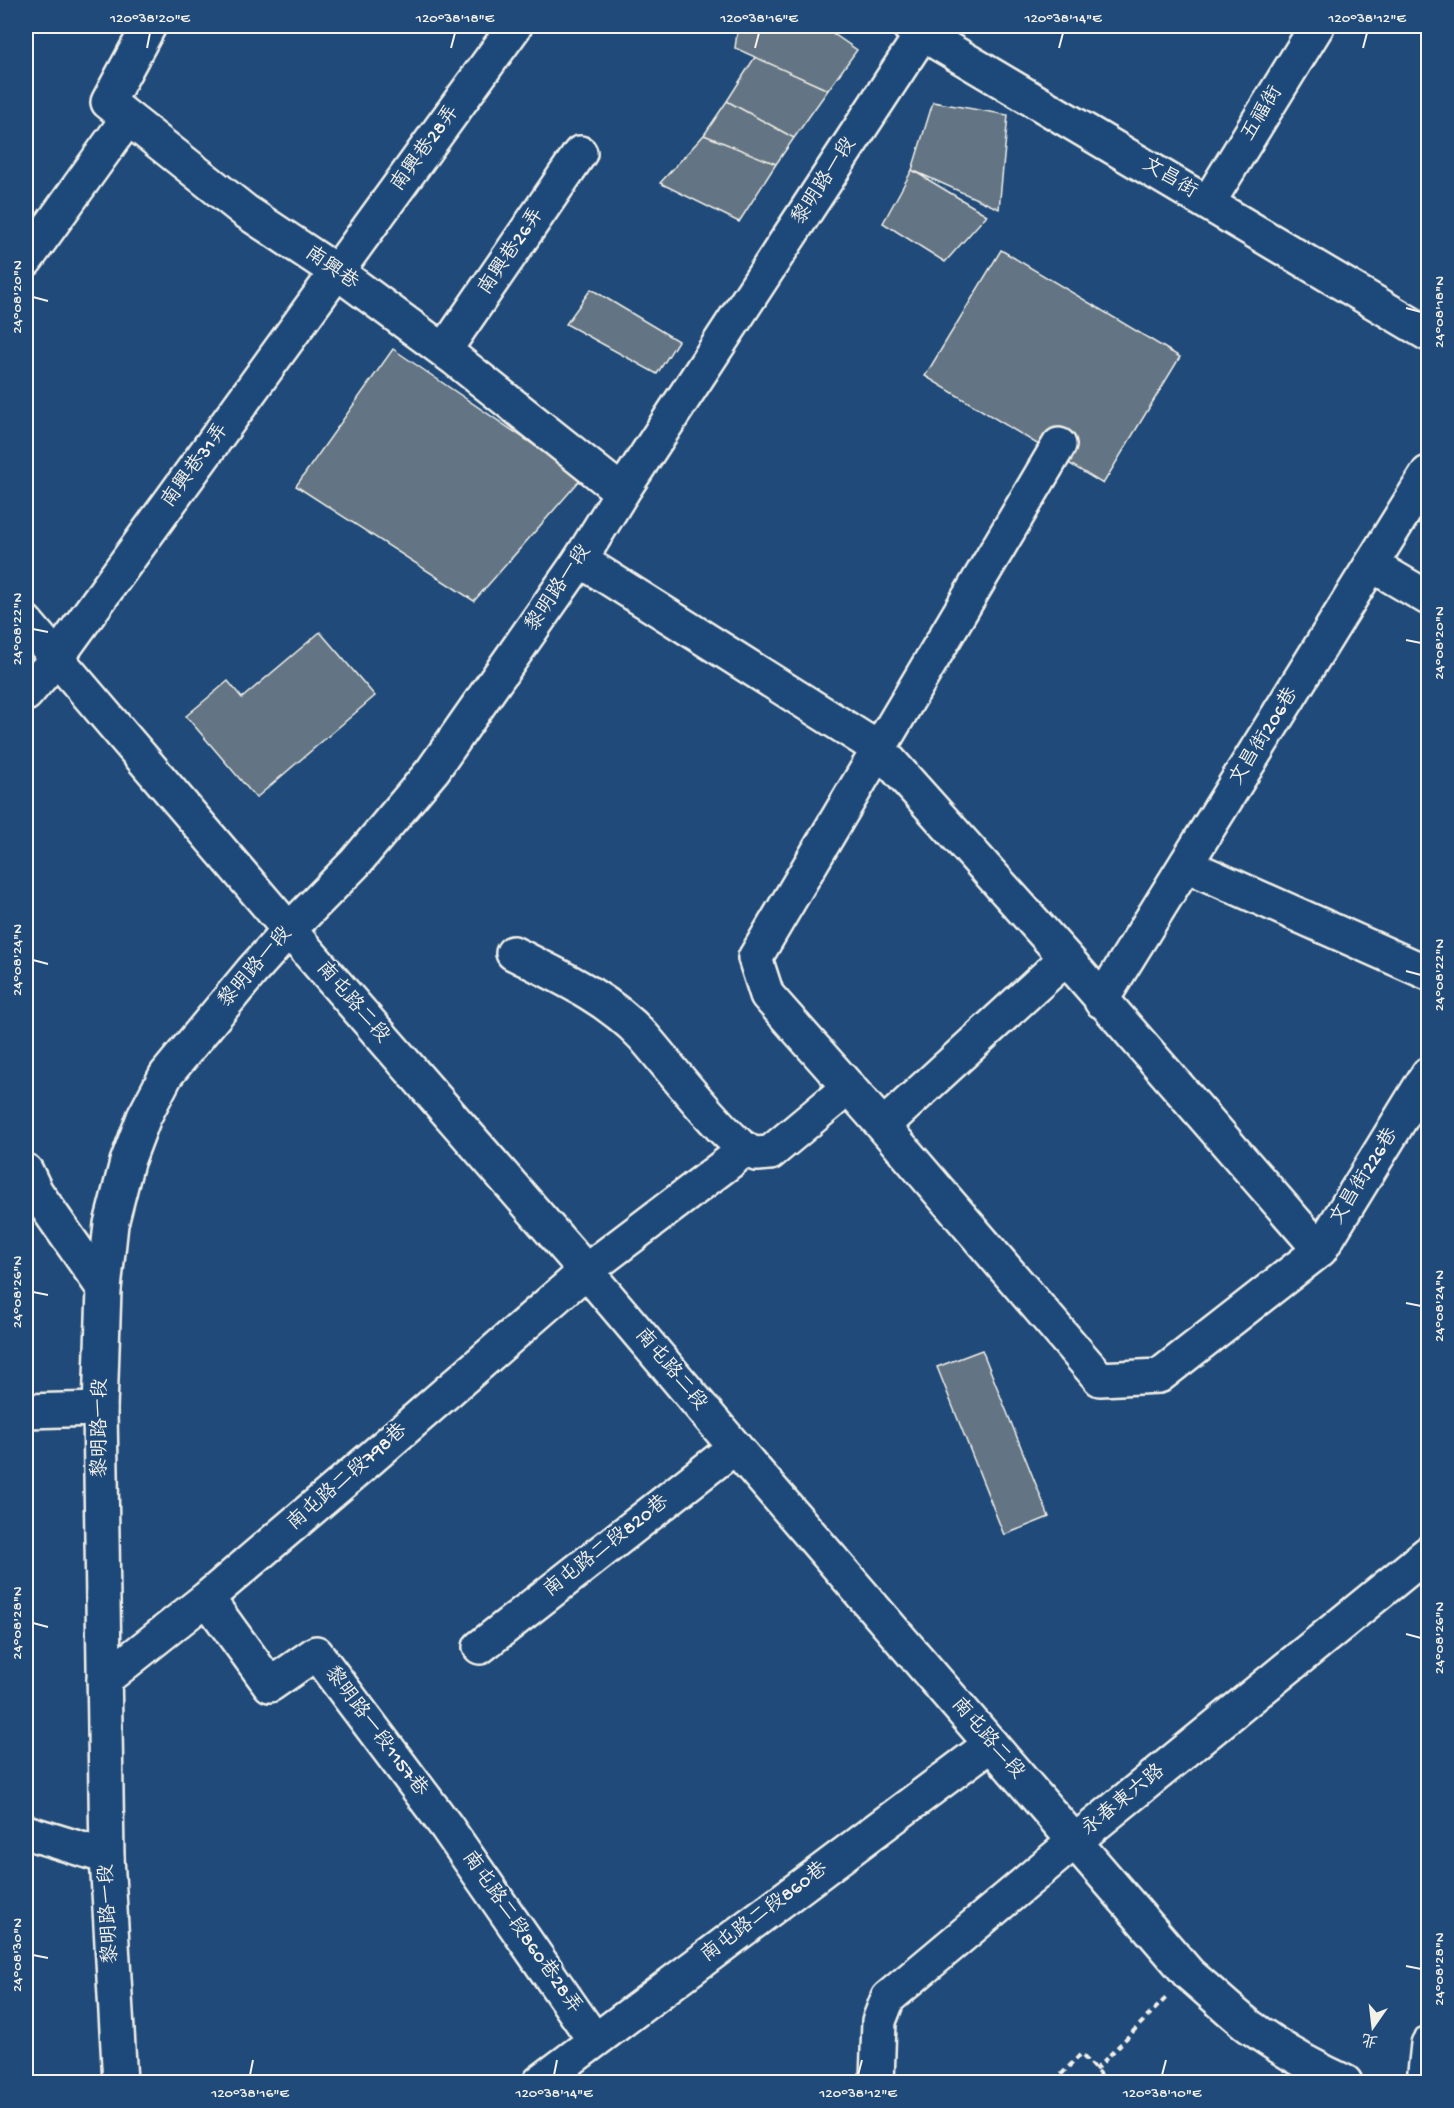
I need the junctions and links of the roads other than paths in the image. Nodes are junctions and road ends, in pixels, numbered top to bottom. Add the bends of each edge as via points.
1 (149, 26) edge
2 (515, 26) edge
3 (1317, 26) edge
4 (920, 28) edge
5 (128, 118) junction
6 (580, 153) dead end
7 (1209, 203) junction
8 (26, 260) edge
9 (337, 272) junction
10 (1428, 334) edge
11 (444, 351) junction
12 (1059, 445) dead end
13 (1428, 473) edge
14 (622, 492) junction
15 (580, 560) junction
16 (1372, 565) junction
17 (1428, 598) edge
18 (26, 622) edge
19 (56, 659) junction
20 (26, 694) edge
21 (879, 749) junction
22 (1186, 865) junction
23 (289, 930) junction
24 (513, 953) dead end
25 (1066, 958) junction
26 (1428, 973) edge
27 (1101, 1001) junction
28 (1428, 1074) edge
29 (849, 1087) junction
30 (883, 1126) junction
31 (744, 1148) junction
32 (26, 1171) edge
33 (1320, 1250) junction
34 (586, 1271) junction
35 (104, 1289) junction
36 (100, 1409) junction
37 (26, 1411) edge
38 (735, 1447) junction
39 (1428, 1553) edge
40 (207, 1598) junction
41 (480, 1647) dead end
42 (104, 1680) junction
43 (991, 1744) junction
44 (446, 1826) joint
45 (26, 1832) edge
46 (1075, 1841) junction
47 (107, 1857) junction
48 (595, 2041) junction
49 (1428, 2044) edge
50 (120, 2082) edge
51 (540, 2082) edge
52 (877, 2082) edge
53 (1346, 2082) edge
54 (1424, 2082) edge

1 - 5 street, 南興巷 via 108,102
2 - 9 street, 南興巷28弄
3 - 7 street, 五福街
4 - 7 street, 文昌街
4 - 14 street, 黎明路一段
5 - 8 street
5 - 9 street, 南興巷 via 245,211
6 - 11 street, 南興巷26弄
7 - 10 street, 文昌街
9 - 11 street, 南興巷
9 - 19 street, 南興巷31弄
11 - 14 street, 南興巷
12 - 21 street
13 - 16 street, 文昌街206巷
14 - 15 street, 黎明路一段
15 - 21 street
15 - 23 street, 黎明路一段 via 433,770 355,863
16 - 17 street
16 - 22 street, 文昌街206巷
18 - 19 street, 南屯路二段
19 - 20 street, 南興巷31弄
19 - 23 street, 南屯路二段
21 - 25 street
21 - 29 street via 755,958 767,995
22 - 26 street
22 - 27 street, 文昌街206巷
23 - 34 street, 南屯路二段
23 - 35 street, 黎明路一段 via 166,1075 148,1109 111,1224
24 - 31 street via 587,991 626,1020
25 - 27 street
25 - 30 street
27 - 33 street
28 - 33 street, 文昌街226巷
29 - 30 street
29 - 31 street via 770,1153 756,1154
30 - 33 street via 1100,1379 1159,1376
31 - 34 street, 南屯路二段798巷
32 - 35 street via 36,1192
34 - 38 street, 南屯路二段
34 - 40 street, 南屯路二段798巷
35 - 36 street, 黎明路一段
36 - 37 street
36 - 42 street, 黎明路一段
38 - 41 street, 南屯路二段820巷
38 - 43 street, 南屯路二段
39 - 46 street, 永春東六路
40 - 42 street, 南屯路二段798巷
40 - 44 street, 黎明路一段1157巷 via 270,1685 316,1653
42 - 47 street, 黎明路一段
43 - 46 street, 南屯路二段
43 - 48 street, 南屯路二段860巷
44 - 48 street, 南屯路二段860巷28弄
45 - 47 street
46 - 52 street, 永春東六路 via 888,1998 879,2021
46 - 53 street, 南屯路二段 via 1190,1974 1248,2025 1324,2073
47 - 50 street, 黎明路一段
48 - 51 street, 南屯路二段860巷
49 - 54 street

